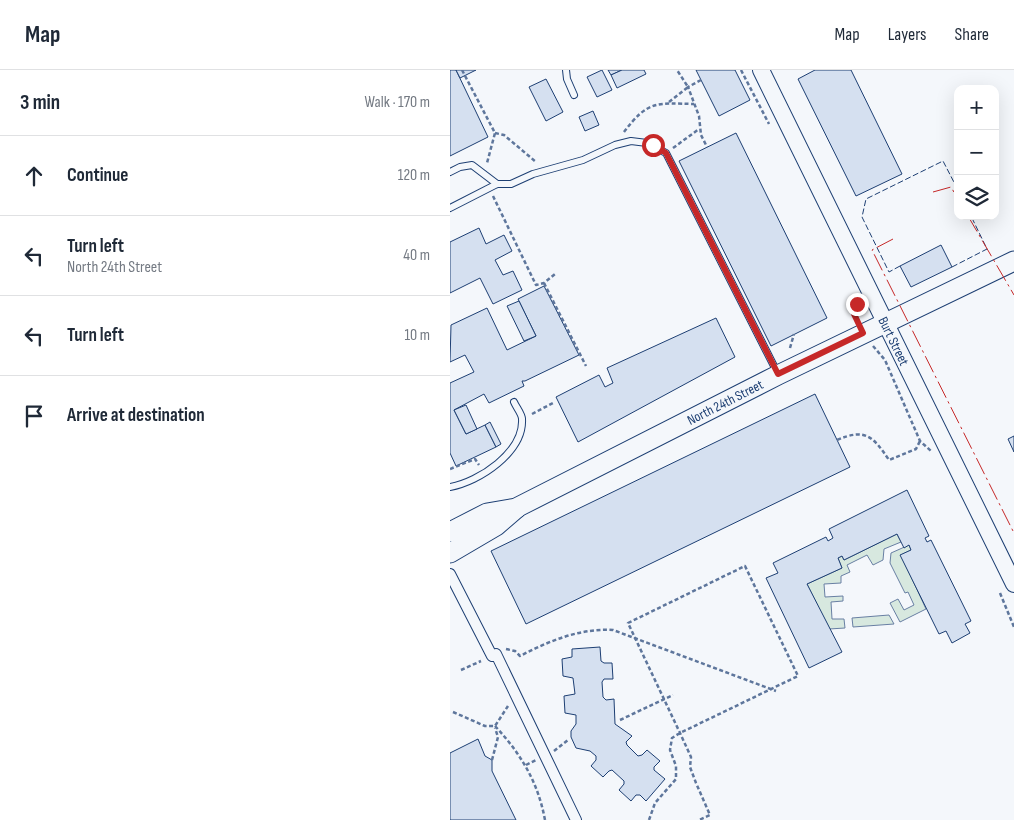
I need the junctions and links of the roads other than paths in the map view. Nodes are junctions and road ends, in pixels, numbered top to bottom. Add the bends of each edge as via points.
1 (566, 70) edge
2 (761, 70) edge
3 (574, 94) dead end
4 (450, 172) edge
5 (497, 184) junction
6 (450, 208) edge
7 (1014, 261) edge
8 (886, 323) junction
9 (778, 374) junction
10 (514, 402) dead end
11 (450, 487) edge
12 (518, 507) junction
13 (450, 532) edge
14 (450, 553) edge
15 (450, 574) edge
16 (1014, 584) edge
17 (576, 820) edge

1 - 3 lane
2 - 8 street, Burt Street
4 - 5 lane via 472,165
5 - 6 lane
5 - 9 lane via 511,184 631,141 647,143 666,153
7 - 8 main road, North 24th Street
8 - 9 main road, North 24th Street
8 - 16 street, Burt Street
9 - 12 main road, North 24th Street
10 - 11 lane via 522,419 517,443 483,475
12 - 13 main road, North 24th Street via 487,513
12 - 14 main road, North 24th Street via 496,526
15 - 17 street via 517,698

